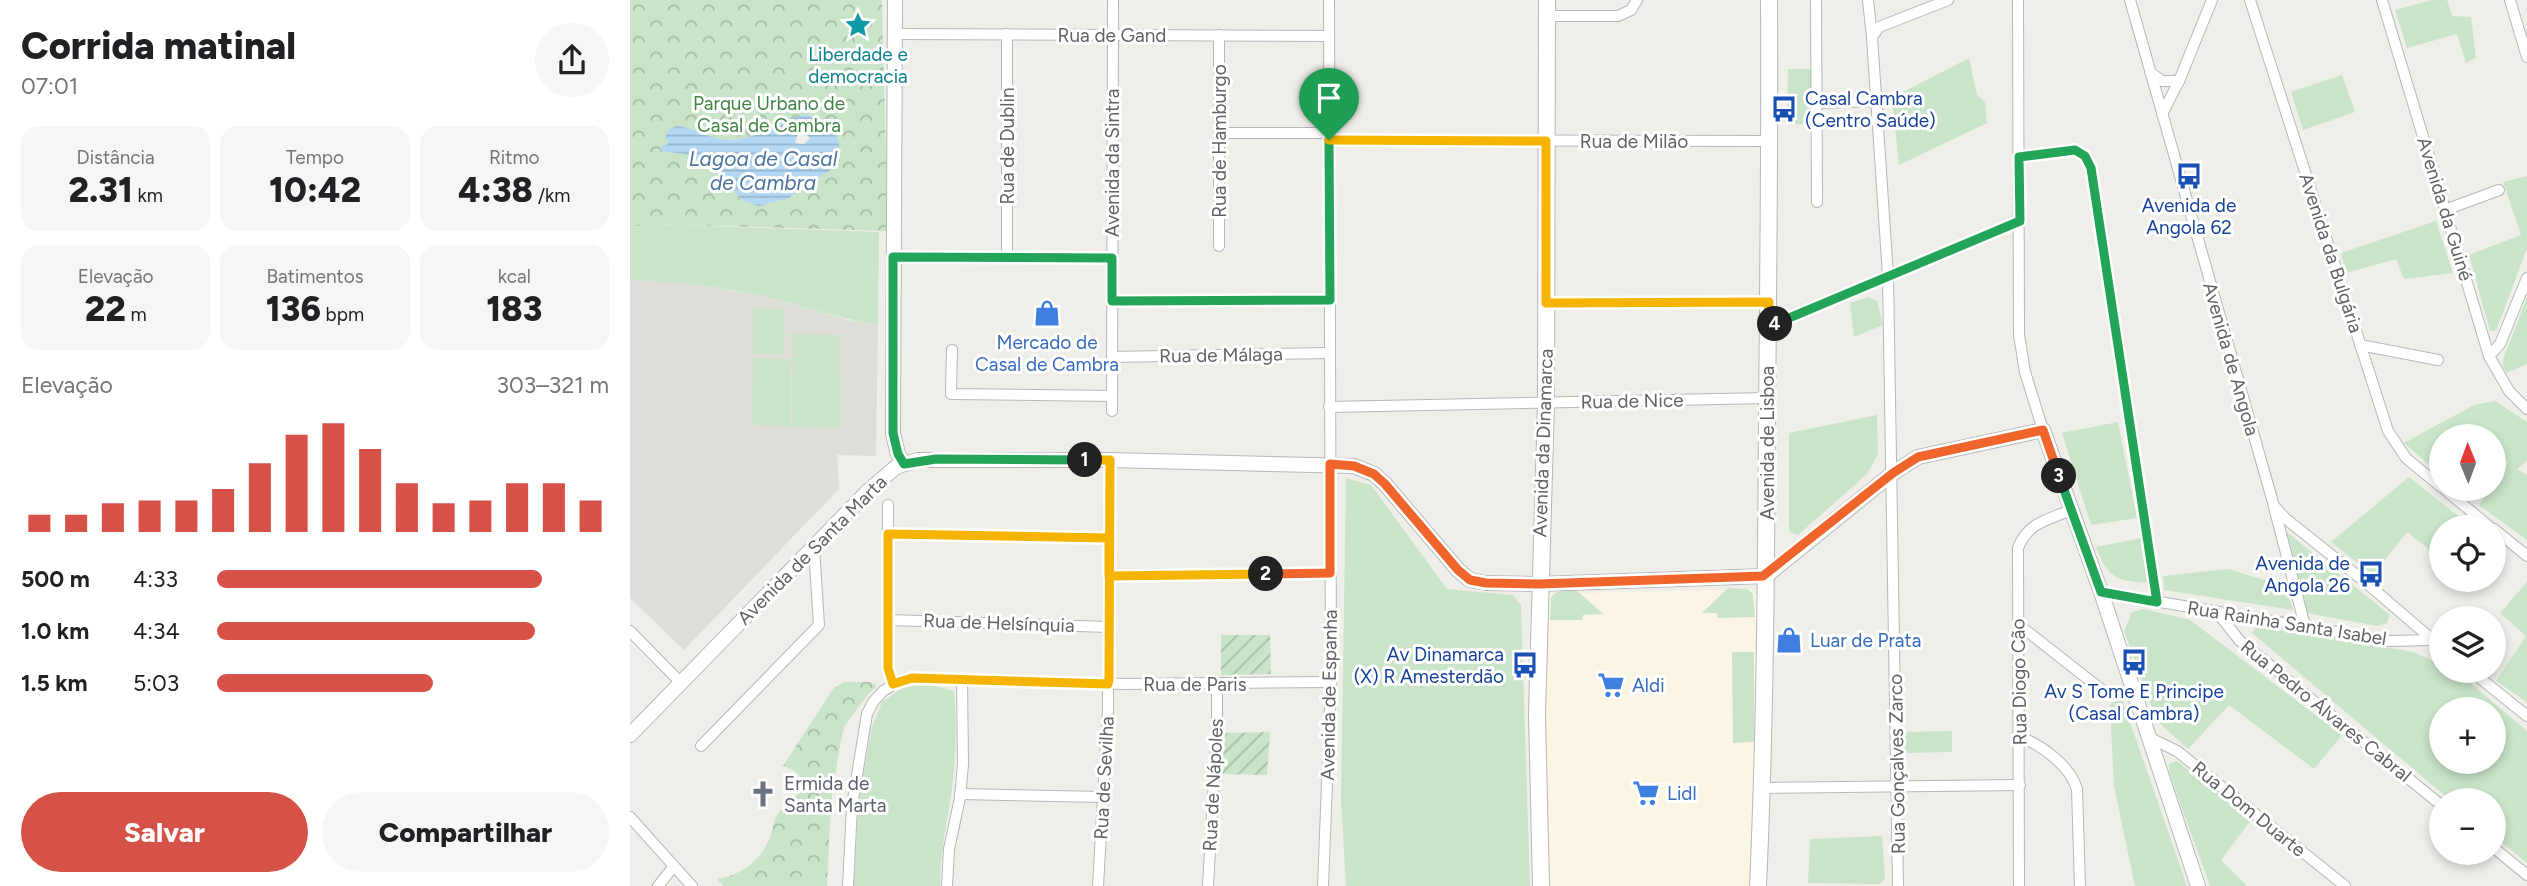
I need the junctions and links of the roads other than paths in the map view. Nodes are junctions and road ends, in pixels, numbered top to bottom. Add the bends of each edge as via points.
1 (895, 0) edge
2 (1113, 0) edge
3 (1329, 0) edge
4 (1637, 0) edge
5 (1769, 0) edge
6 (1816, 0) edge
7 (1868, 0) edge
8 (1948, 0) edge
9 (2018, 0) edge
10 (2130, 0) edge
11 (2212, 0) edge
12 (2250, 0) edge
13 (2382, 0) edge
14 (2510, 0) edge
15 (1547, 8) edge
16 (894, 34) junction
17 (1007, 34) junction
18 (1112, 35) junction
19 (1219, 35) junction
20 (1329, 36) junction
21 (1872, 37) junction
22 (2527, 57) edge
23 (2150, 72) junction
24 (2179, 81) junction
25 (1876, 101) junction
26 (1817, 103) junction
27 (2162, 114) junction
28 (1219, 133) junction
29 (1329, 137) junction
30 (1546, 141) junction
31 (1770, 141) junction
32 (2019, 157) junction
33 (2499, 190) dead end
34 (1817, 201) dead end
35 (2445, 210) junction
36 (2020, 221) junction
37 (1219, 246) dead end
38 (893, 257) junction
39 (1007, 257) junction
40 (1112, 258) junction
41 (1888, 276) junction
42 (2527, 278) edge
43 (1330, 300) junction
44 (1112, 301) junction
45 (1769, 302) junction
46 (1546, 303) junction
47 (1768, 327) junction
48 (2360, 345) junction
49 (952, 350) dead end
50 (1329, 353) junction
51 (2489, 356) junction
52 (1112, 357) junction
53 (2438, 360) dead end
54 (1112, 396) junction
55 (1767, 398) junction
56 (1546, 403) junction
57 (1329, 407) junction
58 (2527, 409) edge
59 (1112, 411) dead end
60 (2043, 430) junction
61 (1110, 460) junction
62 (904, 464) junction
63 (1330, 464) junction
64 (1893, 473) junction
65 (2429, 477) edge
66 (2458, 501) edge
67 (888, 505) dead end
68 (2274, 506) junction
69 (2071, 510) junction
70 (2476, 515) edge
71 (888, 534) junction
72 (1109, 538) junction
73 (2506, 539) edge
74 (814, 547) junction
75 (2527, 556) edge
76 (1330, 573) junction
77 (1109, 576) junction
78 (1766, 576) junction
79 (1539, 584) junction
80 (2101, 592) junction
81 (2157, 602) junction
82 (2217, 611) junction
83 (888, 620) junction
84 (2019, 625) junction
85 (1109, 626) junction
86 (2305, 626) junction
87 (630, 631) edge
88 (2429, 637) edge
89 (2429, 643) edge
90 (962, 679) junction
91 (680, 682) junction
92 (1331, 682) junction
93 (2486, 683) edge
94 (893, 684) junction
95 (1108, 684) junction
96 (1217, 684) junction
97 (2102, 690) dead end
98 (2527, 716) edge
99 (630, 735) edge
100 (2020, 737) junction
101 (2150, 738) junction
102 (701, 746) dead end
103 (2020, 785) junction
104 (1897, 787) junction
105 (1763, 788) junction
106 (960, 794) junction
107 (2429, 795) edge
108 (1103, 797) junction
109 (630, 817) edge
110 (2506, 858) edge
111 (674, 866) junction
112 (2527, 875) edge
113 (1322, 885) edge
114 (658, 886) edge
115 (692, 886) edge
116 (848, 886) edge
117 (947, 886) edge
118 (1098, 886) edge
119 (1208, 886) edge
120 (1541, 886) edge
121 (1758, 886) edge
122 (1898, 886) edge
123 (2019, 886) edge
124 (2080, 886) edge
125 (2198, 886) edge
126 (2345, 886) edge

1 - 16 street
2 - 18 street, Avenida da Sintra
3 - 20 street, Avenida de Espanha
4 - 15 street via 1631,10 1618,16
5 - 31 main road, Avenida de Lisboa
6 - 26 street
7 - 21 street, Rua Gonçalves Zarco
8 - 21 street via 1879,27
9 - 32 street
10 - 23 street, Avenida de Angola
11 - 24 street
12 - 48 street, Avenida da Bulgária
13 - 35 street, Avenida da Guiné
14 - 22 street
15 - 30 main road, Avenida da Dinamarca
16 - 17 street, Rua de Gand
16 - 38 street
17 - 18 street, Rua de Gand
17 - 39 street, Rua de Dublin
18 - 19 street, Rua de Gand
18 - 40 street, Avenida da Sintra
19 - 20 street, Rua de Gand
19 - 28 street, Rua de Hamburgo
20 - 29 street, Avenida de Espanha
21 - 25 street, Rua Gonçalves Zarco
23 - 24 street via 2162,81
23 - 27 street, Avenida de Angola
24 - 27 street
25 - 26 street
25 - 41 street, Rua Gonçalves Zarco
26 - 34 street
27 - 68 street, Avenida de Angola
28 - 29 street, Rua de Milão
28 - 37 street, Rua de Hamburgo
29 - 30 street, Rua de Milão
29 - 43 street, Avenida de Espanha
30 - 31 street, Rua de Milão
30 - 46 main road, Avenida da Dinamarca
31 - 45 main road, Avenida de Lisboa
32 - 36 street
32 - 81 street via 2075,150 2091,168
33 - 35 street
35 - 51 street, Avenida da Guiné
36 - 41 street
36 - 60 street via 2019,335
38 - 39 street
38 - 62 street via 893,433
39 - 40 street
40 - 44 street, Avenida da Sintra
41 - 47 street
41 - 64 street, Rua Gonçalves Zarco
42 - 51 street via 2500,344
43 - 44 street
43 - 50 street, Avenida de Espanha
44 - 52 street, Avenida da Sintra
45 - 46 street
45 - 47 main road, Avenida de Lisboa
46 - 56 main road, Avenida da Dinamarca
47 - 55 main road, Avenida de Lisboa
48 - 53 street
48 - 65 street, Avenida da Bulgária via 2388,431 2406,458
49 - 54 street via 951,394
50 - 52 street, Rua de Málaga
50 - 57 street, Avenida de Espanha
51 - 58 street, Avenida da Guiné via 2509,391
52 - 54 street, Avenida da Sintra
54 - 59 street, Avenida da Sintra
55 - 56 street, Rua de Nice
55 - 78 main road, Avenida de Lisboa
56 - 57 street, Rua de Nice
56 - 79 main road, Avenida da Dinamarca
57 - 63 street, Avenida de Espanha
60 - 64 street via 1918,457
60 - 69 street
61 - 62 street, Avenida de Santa Marta via 936,459
61 - 63 street, Avenida de Santa Marta
61 - 72 street, Rua de Sevilha
62 - 74 street, Avenida de Santa Marta via 889,472
63 - 76 street, Avenida de Espanha
63 - 79 street, Avenida de Santa Marta via 1374,474 1470,580
64 - 78 street
64 - 104 street, Rua Gonçalves Zarco
66 - 70 street, Avenida da Bulgária
67 - 71 street
68 - 86 street, Avenida de Angola
68 - 88 street
69 - 80 street
69 - 84 street, Rua Diogo Cão via 2023,534 2018,548
71 - 72 street
71 - 83 street
72 - 77 street, Rua de Sevilha
73 - 75 street, Avenida da Bulgária
74 - 91 street, Avenida de Santa Marta
74 - 102 street via 819,625
76 - 77 street
76 - 92 street, Avenida de Espanha
77 - 85 street, Rua de Sevilha
78 - 79 street, Avenida de Santa Marta
78 - 105 main road, Avenida de Lisboa
79 - 120 main road, Avenida da Dinamarca
80 - 81 street, Rua Rainha Santa Isabel
80 - 101 street
81 - 82 street, Rua Rainha Santa Isabel
82 - 86 street, Rua Rainha Santa Isabel
82 - 107 street, Rua Pedro Álvares Cabral via 2239,640
83 - 85 street, Rua de Helsínquia
83 - 94 street via 888,668
84 - 97 street
84 - 100 street, Rua Diogo Cão
85 - 95 street, Rua de Sevilha
86 - 89 street, Rua Rainha Santa Isabel
87 - 91 street
90 - 94 street, Rua de Paris via 912,678
90 - 95 street, Rua de Paris
90 - 106 street
91 - 99 street, Avenida de Santa Marta
92 - 96 street, Rua de Paris
92 - 113 street, Avenida de Espanha
93 - 98 street
94 - 116 street via 875,698 867,714 852,806
95 - 96 street, Rua de Paris
95 - 108 street, Rua de Sevilha
96 - 119 street, Rua de Nápoles
100 - 103 street, Rua Diogo Cão
100 - 124 street via 2033,742 2075,780
101 - 125 street
101 - 126 street, Rua Dom Duarte via 2177,751
103 - 104 street
103 - 123 street, Rua Diogo Cão
104 - 105 street
104 - 122 street, Rua Gonçalves Zarco
105 - 121 main road, Avenida de Lisboa
106 - 108 street
106 - 117 street
108 - 118 street, Rua de Sevilha
109 - 111 street
110 - 112 street
111 - 114 street
111 - 115 street

